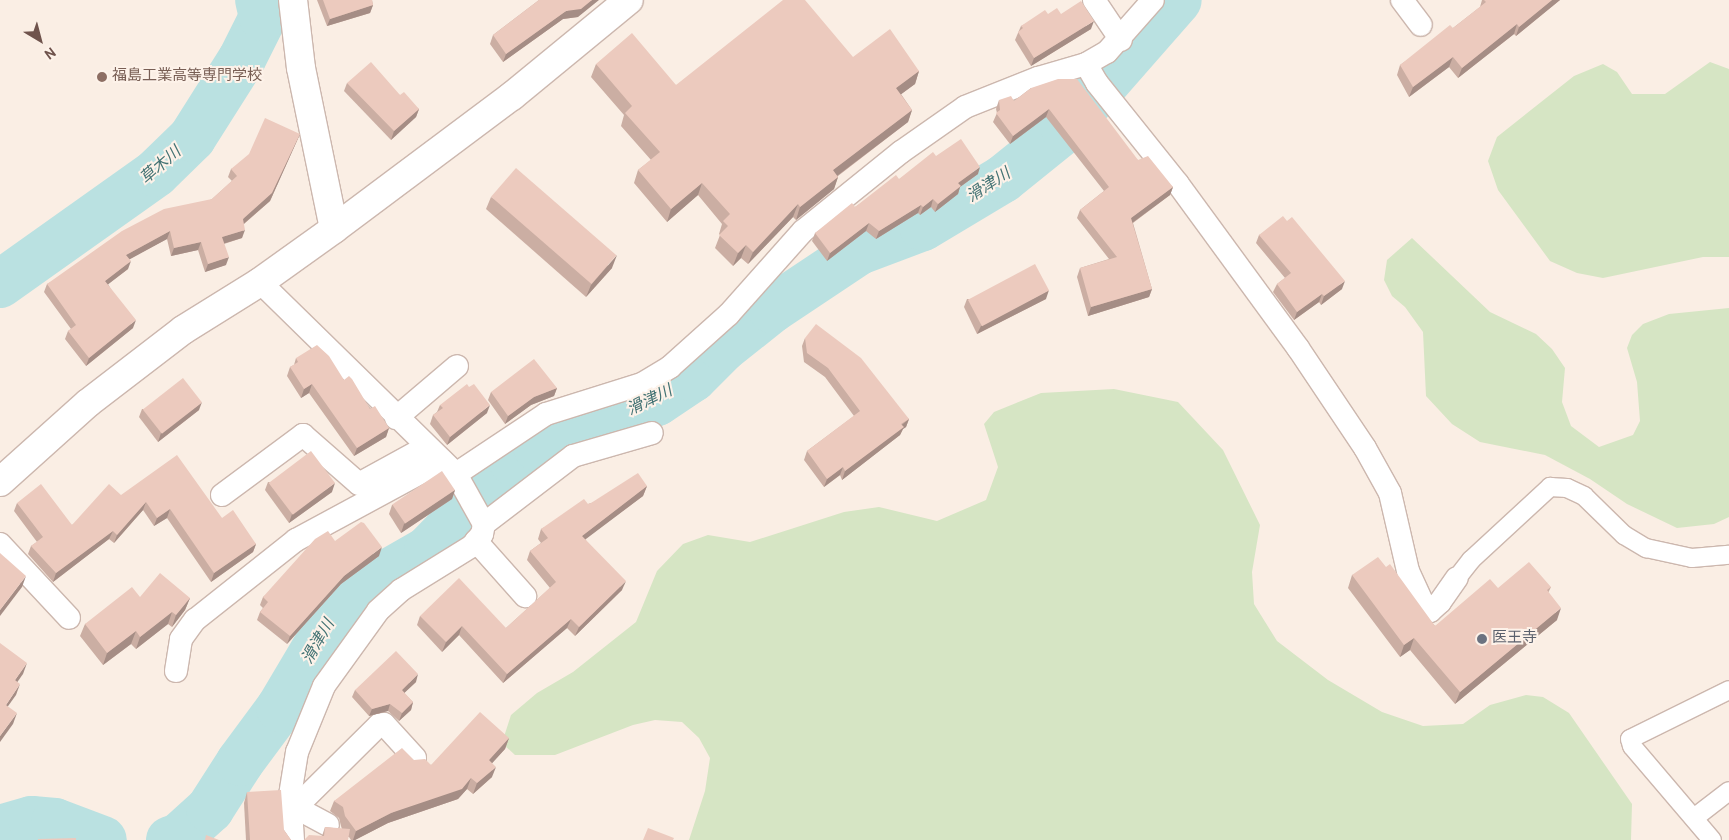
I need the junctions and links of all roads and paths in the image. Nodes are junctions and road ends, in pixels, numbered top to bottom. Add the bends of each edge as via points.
1 (293, 0) edge
2 (629, 0) edge
3 (1094, 0) edge
4 (1153, 0) edge
5 (1402, 0) edge
6 (1421, 25) dead end
7 (1121, 40) junction
8 (1086, 64) junction
9 (334, 230) junction
10 (260, 282) junction
11 (457, 366) dead end
12 (396, 418) junction
13 (652, 433) dead end
14 (447, 466) junction
15 (0, 482) edge
16 (222, 495) dead end
17 (480, 528) junction
18 (0, 544) edge
19 (1729, 555) edge
20 (1457, 578) joint
21 (525, 596) dead end
22 (69, 618) dead end
23 (176, 671) dead end
24 (1729, 690) edge
25 (415, 758) edge
26 (1729, 790) edge
27 (291, 812) junction
28 (1694, 818) junction
29 (328, 825) edge
30 (293, 840) edge
31 (1712, 840) edge

1 - 9 street via 301,68
2 - 9 street via 512,96
3 - 7 street
4 - 7 street
5 - 6 street
7 - 8 street
8 - 14 street via 1038,78 965,107 900,152 803,231 729,314 670,367 642,384 546,414
8 - 20 street via 1097,83 1178,184 1298,348 1365,448 1390,493 1408,571 1425,608 1430,612
9 - 10 street
10 - 12 street
10 - 15 street via 184,330 88,403
11 - 12 street
12 - 14 street
13 - 17 street via 574,456
14 - 16 street via 359,484 303,435
14 - 17 street
14 - 23 street via 296,540 195,620 181,639
17 - 21 street
17 - 27 street via 450,562 401,590 378,611 324,686 297,752 290,795
18 - 22 street
19 - 20 street via 1692,558 1646,548 1624,535 1584,496 1567,488 1550,487 1478,553
24 - 28 street via 1630,739 1632,746
25 - 27 street via 384,724 379,726
26 - 28 street
27 - 29 street via 304,812
27 - 30 street
28 - 31 street

